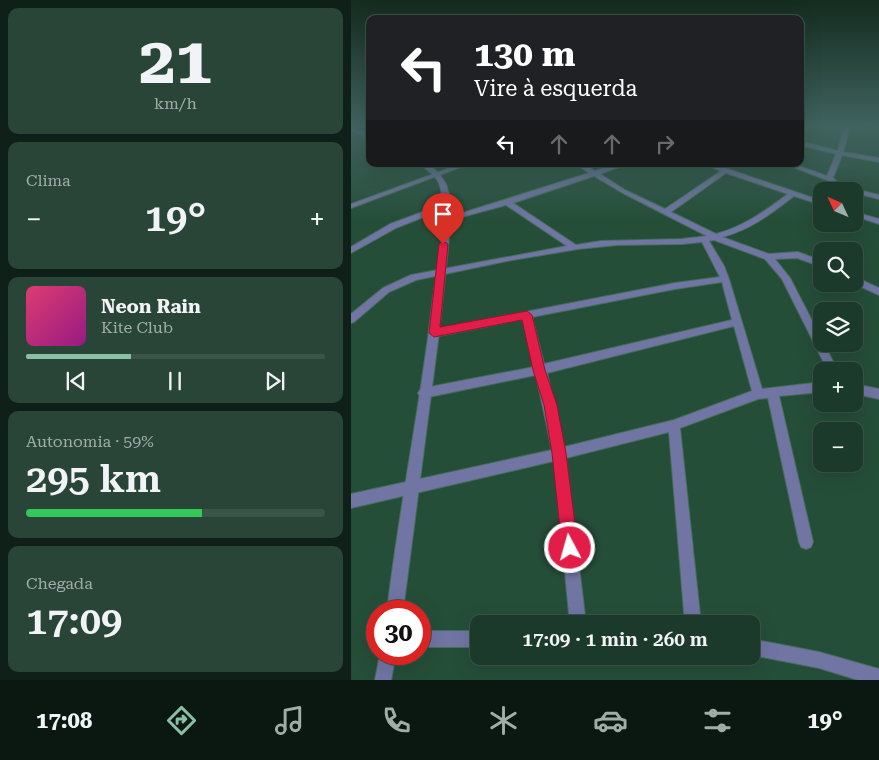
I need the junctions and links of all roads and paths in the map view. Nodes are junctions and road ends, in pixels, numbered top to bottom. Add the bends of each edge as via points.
1 (838, 158) edge
2 (866, 158) edge
3 (879, 160) edge
4 (427, 167) edge
5 (457, 167) edge
6 (584, 167) edge
7 (614, 167) edge
8 (716, 167) edge
9 (796, 167) edge
10 (726, 170) junction
11 (437, 174) junction
12 (594, 174) junction
13 (829, 179) junction
14 (793, 193) junction
15 (879, 197) edge
16 (813, 200) edge
17 (507, 202) junction
18 (353, 203) edge
19 (447, 206) junction
20 (666, 212) junction
21 (863, 217) edge
22 (447, 219) junction
23 (879, 222) edge
24 (715, 237) junction
25 (704, 238) junction
26 (575, 248) junction
27 (351, 250) edge
28 (769, 257) junction
29 (813, 261) edge
30 (439, 272) junction
31 (725, 279) junction
32 (863, 284) edge
33 (879, 292) edge
34 (527, 315) junction
35 (351, 319) edge
36 (737, 322) junction
37 (434, 333) junction
38 (828, 362) edge
39 (539, 370) junction
40 (813, 388) edge
41 (863, 390) edge
42 (772, 392) junction
43 (424, 393) junction
44 (758, 394) junction
45 (879, 394) edge
46 (674, 424) junction
47 (559, 453) junction
48 (412, 487) junction
49 (351, 502) edge
50 (807, 542) dead end
51 (397, 600) edge
52 (577, 615) edge
53 (692, 615) edge
54 (431, 639) edge
55 (470, 640) edge
56 (760, 649) edge
57 (386, 665) edge
58 (879, 678) edge
59 (383, 680) edge

1 - 13 street
2 - 3 street
4 - 11 street
5 - 11 street
6 - 12 street
7 - 12 street
8 - 10 street
9 - 13 street
10 - 14 street
10 - 20 street
11 - 18 street
11 - 19 street via 443,184
12 - 17 street
12 - 20 street
13 - 15 street via 841,187
14 - 16 street
14 - 24 street via 750,223
17 - 22 street
17 - 26 street
19 - 22 street
19 - 27 street via 393,226
20 - 24 street
21 - 23 street
22 - 30 street
24 - 25 street
24 - 28 street
25 - 26 street
25 - 31 street
26 - 30 street
28 - 29 street via 798,255
28 - 38 street via 786,278
30 - 35 street via 397,283
30 - 37 street
31 - 34 street
31 - 36 street
32 - 33 street
34 - 37 street
34 - 39 street
36 - 39 street
36 - 44 street
37 - 43 street
39 - 43 street
39 - 47 street
40 - 42 street
41 - 45 street
42 - 44 street
42 - 50 street
43 - 48 street
44 - 46 street
46 - 47 street
46 - 53 street
47 - 48 street
47 - 52 street
48 - 49 street
48 - 51 street
54 - 55 street
56 - 58 street via 819,660
57 - 59 street

